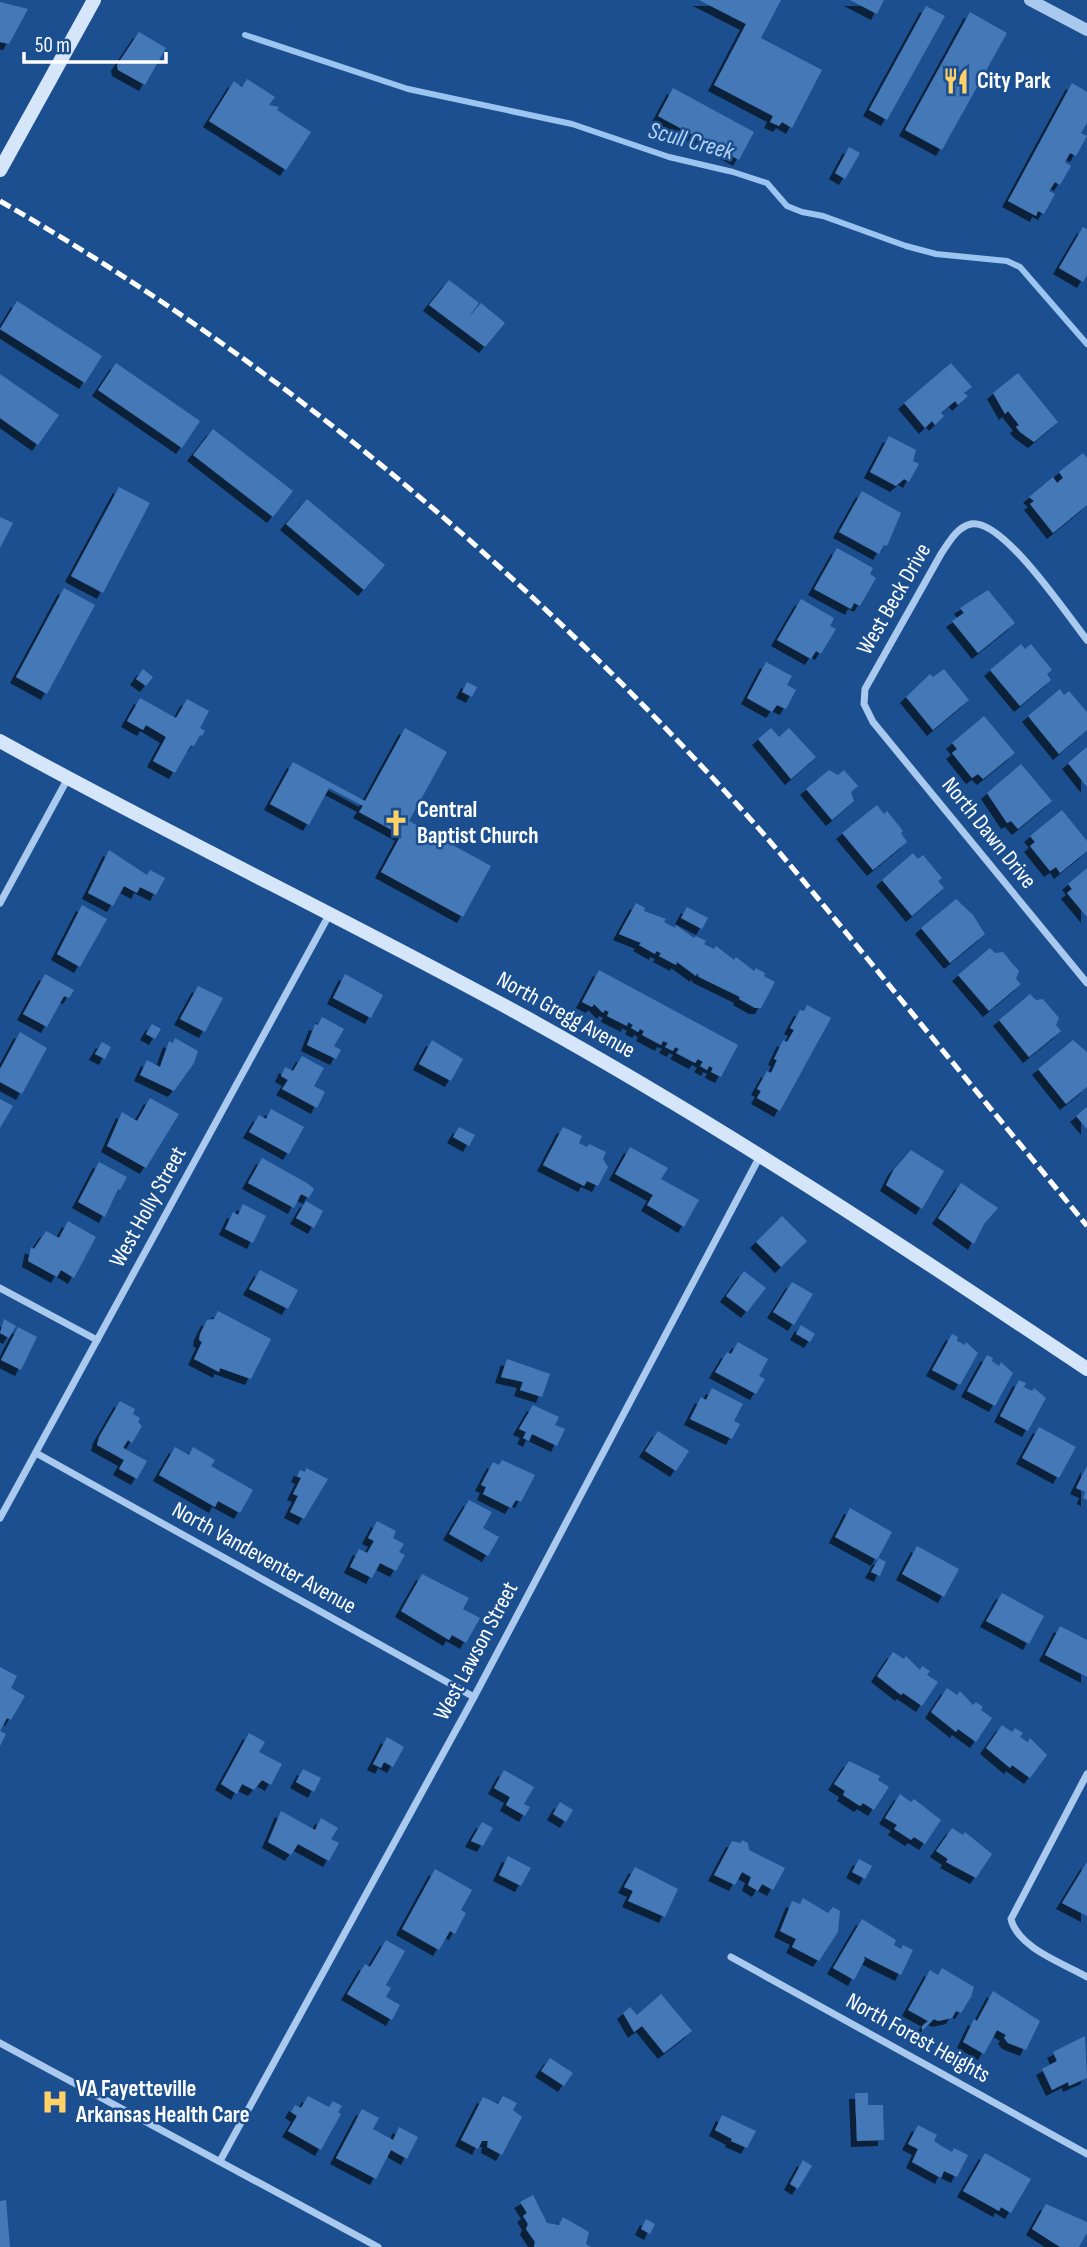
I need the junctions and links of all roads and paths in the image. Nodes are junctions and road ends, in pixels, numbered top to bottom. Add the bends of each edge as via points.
1 (94, 0) edge
2 (1030, 0) edge
3 (1087, 30) edge
4 (0, 170) edge
5 (1087, 639) edge
6 (864, 704) joint
7 (0, 741) edge
8 (68, 778) junction
9 (0, 903) edge
10 (329, 915) junction
11 (1087, 983) edge
12 (760, 1156) junction
13 (0, 1287) edge
14 (97, 1340) junction
15 (1087, 1369) edge
16 (36, 1453) junction
17 (0, 1518) edge
18 (474, 1697) junction
19 (1087, 1774) edge
20 (731, 1957) dead end
21 (1087, 1977) edge
22 (0, 2043) edge
23 (1087, 2154) edge
24 (220, 2161) junction
25 (378, 2247) edge

1 - 4 main road
2 - 3 street
5 - 6 street, West Beck Drive via 1006,539 987,526 972,524 955,533 941,554 865,689
6 - 11 street, North Dawn Drive via 873,723
7 - 8 main road, North Gregg Avenue
8 - 9 street
8 - 10 main road, North Gregg Avenue
10 - 12 main road, North Gregg Avenue via 525,1017
10 - 14 street, West Holly Street
12 - 15 main road, North Gregg Avenue via 862,1218
12 - 18 street, West Lawson Street
13 - 14 street
14 - 16 street, West Holly Street
16 - 17 street, West Holly Street
16 - 18 street, North Vandeventer Avenue
18 - 24 street, West Lawson Street
19 - 21 street via 1011,1919 1014,1930 1027,1942
20 - 23 street, North Forest Heights
22 - 24 street
24 - 25 street

